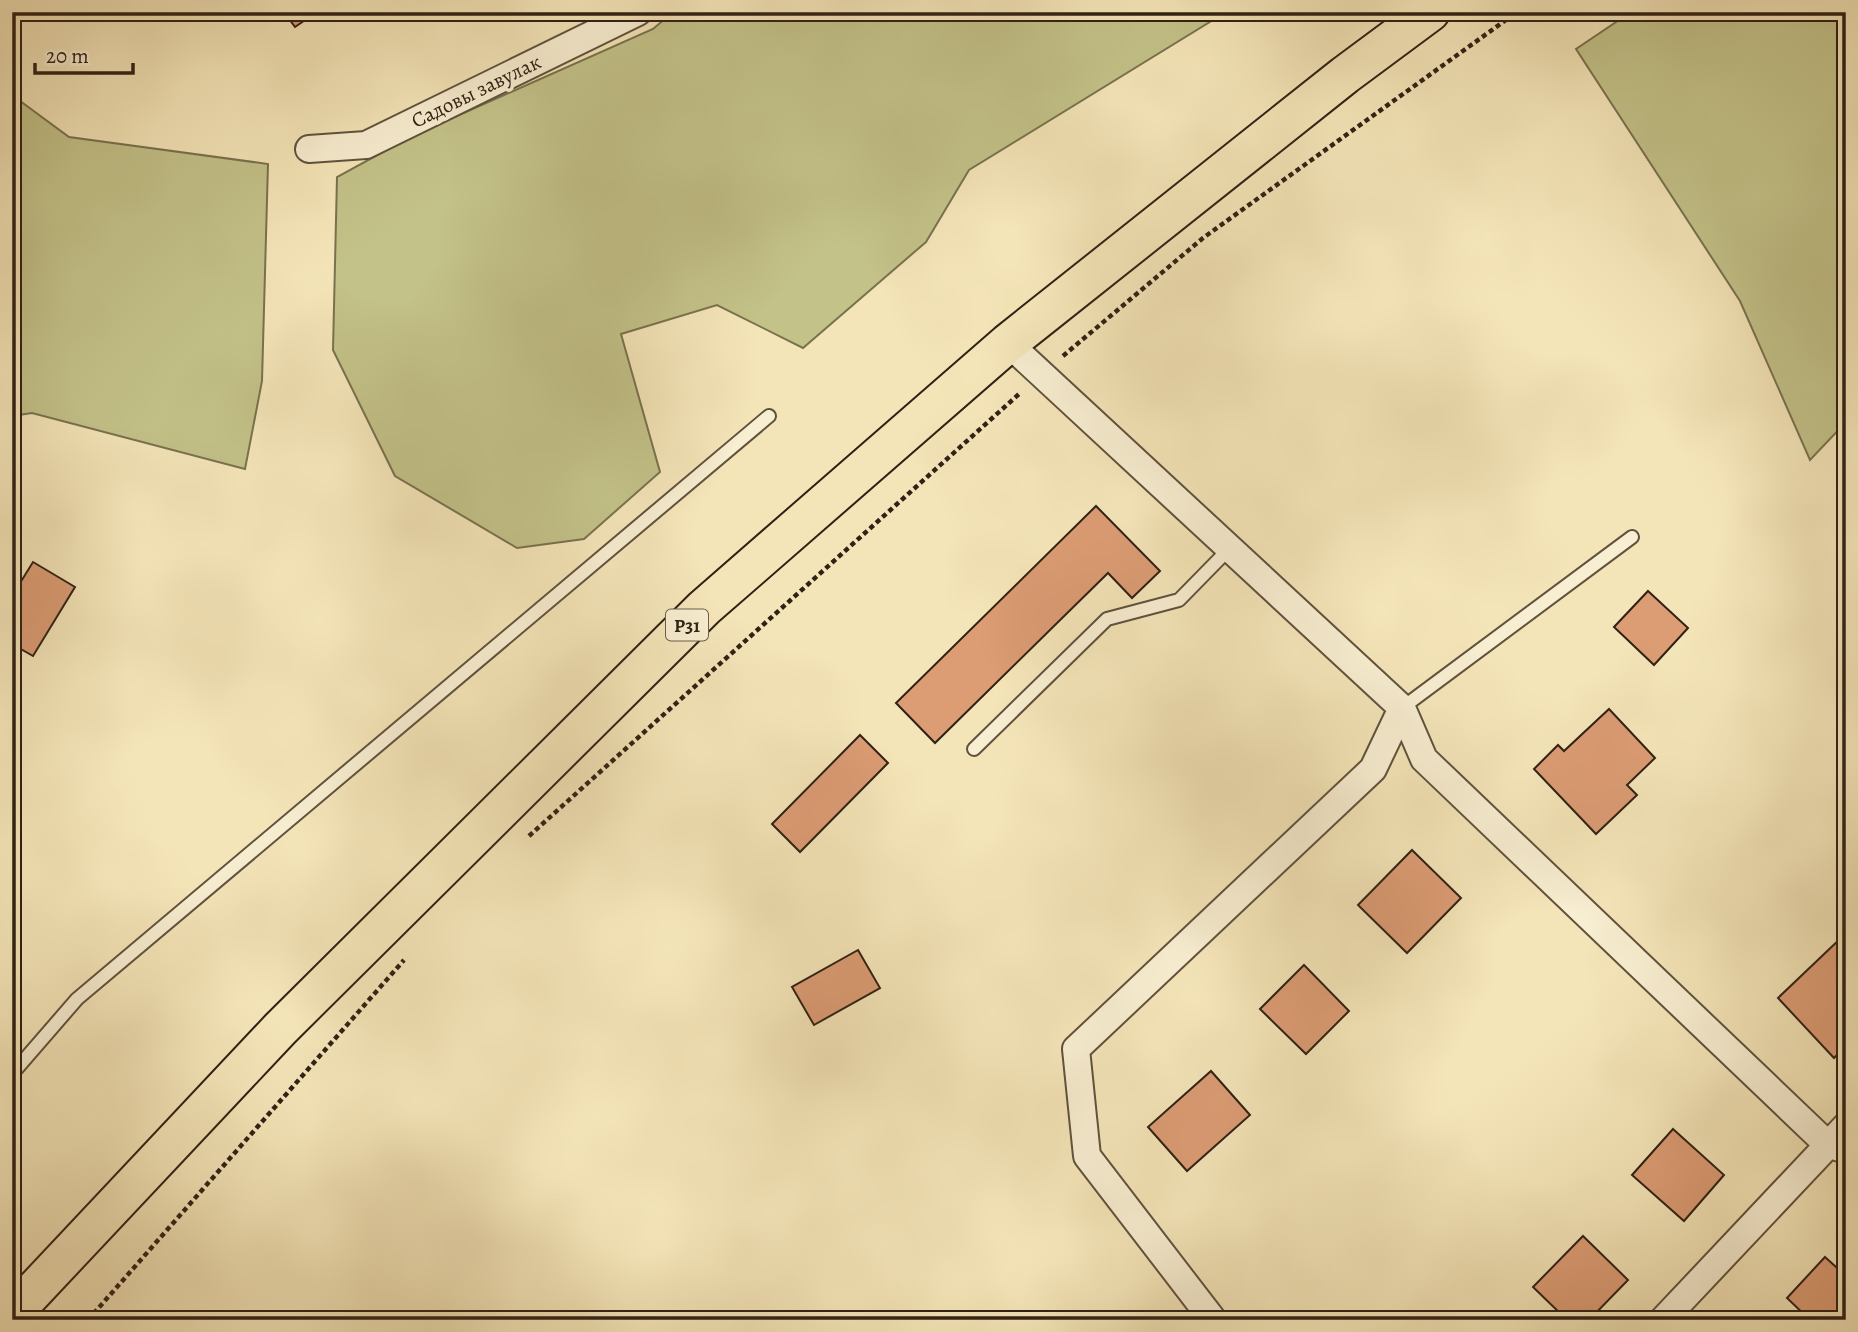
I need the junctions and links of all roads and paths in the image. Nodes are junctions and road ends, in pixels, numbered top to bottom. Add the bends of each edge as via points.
1 (638, 12) edge
2 (1430, 12) edge
3 (1517, 12) edge
4 (309, 149) dead end
5 (1007, 343) junction
6 (1040, 375) junction
7 (769, 416) dead end
8 (1632, 537) dead end
9 (1229, 549) junction
10 (1402, 708) junction
11 (974, 749) dead end
12 (524, 841) dead end
13 (406, 958) dead end
14 (12, 1074) edge
15 (1846, 1126) edge
16 (1836, 1147) edge
17 (12, 1314) edge
18 (88, 1320) edge
19 (1213, 1320) edge
20 (1663, 1320) edge

1 - 4 street, Садовы завулак via 366,145
2 - 5 main road, Р31
3 - 6 path via 1203,238
5 - 6 street
5 - 17 main road, Р31 via 704,608 280,1029
6 - 9 street
6 - 12 path
7 - 14 lane via 77,999
8 - 10 lane
9 - 10 street
9 - 11 lane via 1179,600 1107,619
10 - 16 street via 1424,759
10 - 19 street via 1373,769 1076,1049 1087,1156
13 - 18 path
15 - 16 street
16 - 20 street

